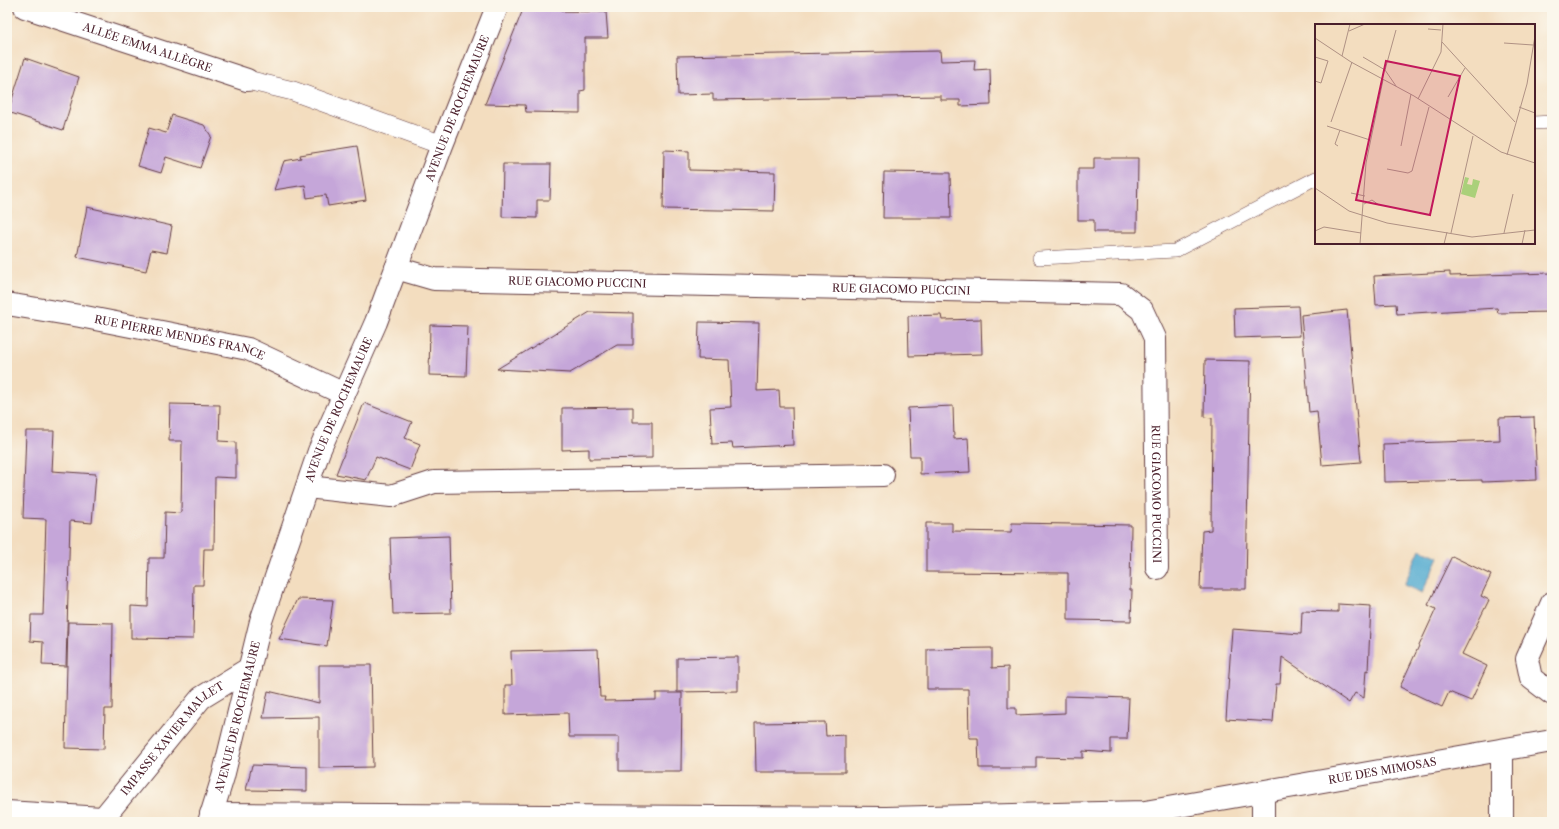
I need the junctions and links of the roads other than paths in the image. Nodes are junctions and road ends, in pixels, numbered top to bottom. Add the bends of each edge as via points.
1 (25, 7) edge
2 (497, 7) edge
3 (247, 80) joint
4 (1552, 122) edge
5 (1535, 123) edge
6 (442, 145) junction
7 (1315, 179) edge
8 (1039, 258) dead end
9 (396, 268) junction
10 (7, 304) edge
11 (344, 394) junction
12 (883, 475) dead end
13 (307, 487) junction
14 (1157, 568) dead end
15 (1552, 603) edge
16 (250, 668) junction
17 (1552, 694) edge
18 (1552, 742) edge
19 (1502, 750) junction
20 (1263, 792) junction
21 (7, 812) edge
22 (210, 818) edge
23 (101, 820) edge
24 (886, 820) edge
25 (1263, 822) edge
26 (1502, 822) edge

1 - 3 street, ALLÉE EMMA ALLÈGRE
2 - 6 street, AVENUE DE ROCHEMAURE
3 - 6 street via 293,90
4 - 5 lane
6 - 9 street, AVENUE DE ROCHEMAURE
7 - 8 lane via 1175,251
9 - 11 street, AVENUE DE ROCHEMAURE via 376,322
9 - 14 street, RUE GIACOMO PUCCINI via 434,279 1121,294 1142,310 1155,338
10 - 11 street, RUE PIERRE MENDÉS FRANCE via 248,349
11 - 13 street, AVENUE DE ROCHEMAURE
12 - 13 street via 434,482 391,496
13 - 16 street, AVENUE DE ROCHEMAURE via 261,621
15 - 17 street via 1527,659 1531,678
16 - 22 street, AVENUE DE ROCHEMAURE
16 - 23 street, IMPASSE XAVIER MALLET via 201,698
18 - 19 street, RUE DES MIMOSAS
19 - 20 street, RUE DES MIMOSAS
19 - 26 street
20 - 24 street, RUE DES MIMOSAS via 1145,812
20 - 25 street
21 - 23 street, IMPASSE XAVIER MALLET via 73,815
22 - 24 street, RUE DES MIMOSAS

